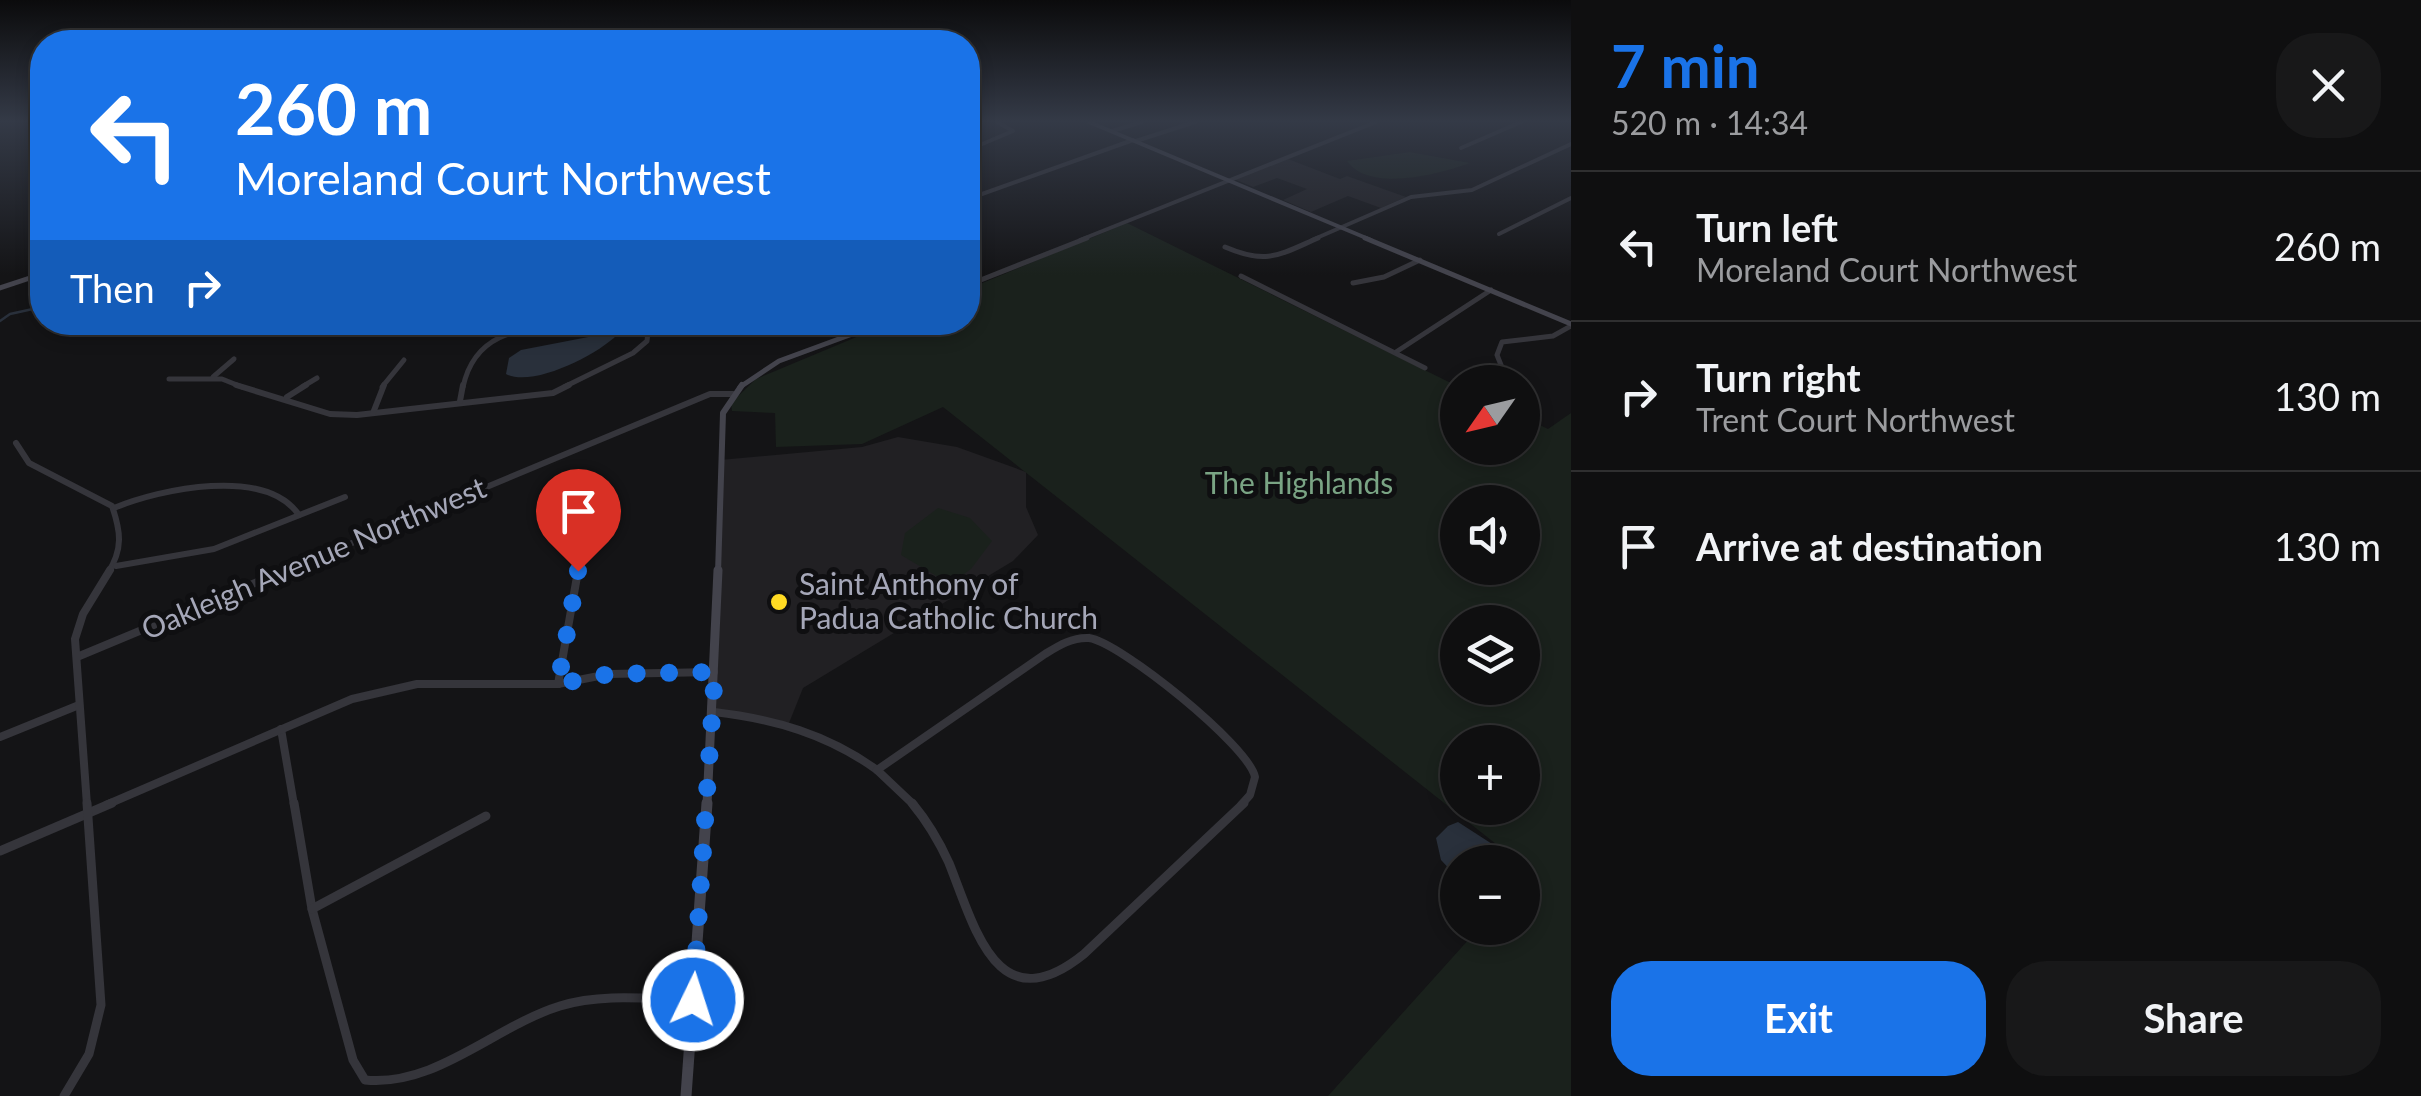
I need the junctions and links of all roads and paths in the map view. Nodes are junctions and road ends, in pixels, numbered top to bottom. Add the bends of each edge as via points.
1 (1041, 173) edge
2 (1212, 173) edge
3 (1241, 173) edge
4 (1508, 173) edge
5 (1226, 179) junction
6 (980, 195) edge
7 (1571, 198) edge
8 (1342, 227) junction
9 (1499, 234) dead end
10 (1225, 247) dead end
11 (1420, 260) junction
12 (1241, 276) dead end
13 (30, 278) edge
14 (980, 281) edge
15 (1353, 283) dead end
16 (0, 288) edge
17 (1491, 290) junction
18 (1571, 325) edge
19 (510, 335) edge
20 (649, 335) edge
21 (853, 335) edge
22 (1394, 352) junction
23 (234, 359) dead end
24 (404, 360) dead end
25 (1501, 365) edge
26 (1425, 368) dead end
27 (212, 378) junction
28 (316, 378) dead end
29 (169, 379) dead end
30 (734, 394) junction
31 (286, 398) junction
32 (460, 400) junction
33 (374, 413) junction
34 (16, 444) dead end
35 (345, 497) dead end
36 (114, 508) junction
37 (300, 515) junction
38 (114, 566) junction
39 (578, 571) dead end
40 (77, 656) junction
41 (715, 672) junction
42 (558, 684) junction
43 (79, 706) junction
44 (714, 712) junction
45 (281, 729) junction
46 (0, 737) edge
47 (878, 770) junction
48 (88, 813) junction
49 (486, 816) dead end
50 (0, 850) edge
51 (312, 909) junction
52 (693, 1000) junction
53 (64, 1096) edge
54 (686, 1096) edge

1 - 6 street
2 - 5 street
3 - 5 street
4 - 8 street via 1472,190 1419,194
5 - 8 street
5 - 14 street
7 - 9 street
8 - 10 street via 1269,259
8 - 11 street
11 - 15 street
11 - 17 street
12 - 22 street
13 - 16 street
17 - 18 street
17 - 22 street
18 - 25 street via 1557,335 1502,342 1496,355
19 - 32 street via 488,344 468,368
20 - 32 street via 641,347 563,389
21 - 30 street, Oakleigh Avenue Northwest via 758,374
22 - 26 street
23 - 27 street
24 - 33 street via 380,389
27 - 29 street
27 - 31 street
28 - 31 street
30 - 40 street, Oakleigh Avenue Northwest via 710,394
30 - 41 street via 721,425
31 - 33 street via 330,414
32 - 33 street
34 - 36 street via 27,461
35 - 37 street
36 - 37 street via 169,488 216,484 280,496
36 - 38 street via 121,531
37 - 38 street via 200,553
38 - 40 street via 78,623
39 - 42 street
40 - 43 street
41 - 42 street via 609,674
41 - 44 street
42 - 45 street via 416,684 352,699
43 - 46 street
43 - 48 street
44 - 47 street via 790,723
44 - 52 street
45 - 48 street
45 - 51 street
47 - 47 street via 940,844 982,951 1008,971 1033,979 1054,974 1087,950 1248,799 1256,776 1232,742 1107,644 1082,636 1045,654
48 - 50 street
48 - 53 street via 101,1005 89,1054
49 - 51 street
51 - 52 street via 353,1060 365,1080 382,1089 431,1079 558,1006
52 - 54 street

